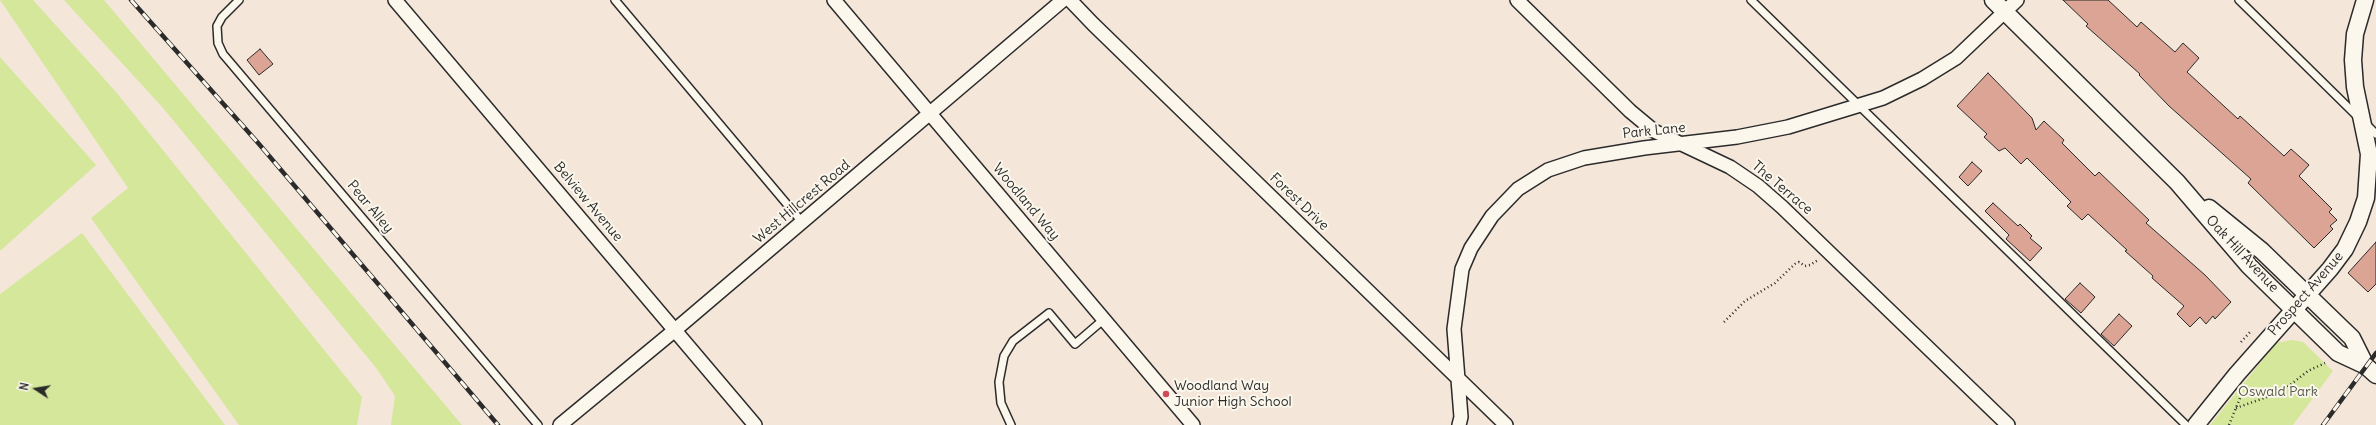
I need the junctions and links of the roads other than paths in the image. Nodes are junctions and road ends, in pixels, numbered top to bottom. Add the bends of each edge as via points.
1 (239, 0) edge
2 (395, 0) edge
3 (615, 0) edge
4 (834, 0) edge
5 (1063, 0) edge
6 (1070, 0) edge
7 (1517, 0) edge
8 (1751, 0) edge
9 (1993, 0) edge
10 (2017, 0) edge
11 (2239, 0) edge
12 (2365, 0) edge
13 (2005, 12) junction
14 (1860, 106) junction
15 (931, 113) junction
16 (2362, 120) junction
17 (2376, 134) edge
18 (1680, 144) junction
19 (2177, 182) junction
20 (802, 222) junction
21 (2307, 295) junction
22 (2294, 309) junction
23 (1103, 320) junction
24 (675, 330) junction
25 (2371, 370) edge
26 (1458, 378) junction
27 (538, 425) edge
28 (560, 425) edge
29 (755, 425) edge
30 (1011, 425) edge
31 (1193, 425) edge
32 (1460, 425) edge
33 (1506, 425) edge
34 (2008, 425) edge
35 (2186, 425) edge
36 (2196, 425) edge

1 - 27 lane, Pear Alley via 217,26 218,43 223,54
2 - 24 street, Belview Avenue
3 - 20 lane
4 - 15 street, Woodland Way
5 - 15 street, West Hillcrest Road
6 - 26 street, Forest Drive
7 - 18 street, The Terrace via 1630,111 1654,131
8 - 14 lane
9 - 13 street, Oak Hill Avenue
10 - 13 street, Park Lane
11 - 16 lane
12 - 16 street, Prospect Avenue via 2355,34 2353,60
13 - 14 street, Park Lane via 1956,58 1939,70 1905,88
13 - 19 street, Oak Hill Avenue
14 - 18 street, Park Lane via 1752,134
14 - 35 lane
15 - 20 street, West Hillcrest Road
15 - 23 street, Woodland Way
16 - 17 lane
16 - 21 street, Prospect Avenue via 2369,154 2366,198 2345,249
18 - 26 street, Park Lane via 1599,155 1548,170 1518,190 1492,216 1471,248 1462,269 1454,329
18 - 34 street, The Terrace via 1744,175 1782,206
19 - 21 street, Oak Hill Avenue via 2262,251
19 - 22 street, Oak Hill Avenue via 2249,266
20 - 24 street, West Hillcrest Road
21 - 22 street, Prospect Avenue
21 - 25 street, Oak Hill Avenue via 2352,338
22 - 25 street, Oak Hill Avenue via 2338,353
22 - 36 street, Prospect Avenue via 2236,374
23 - 30 lane via 1075,344 1049,313 1013,341 1004,356 999,382 1001,403
23 - 31 street, Woodland Way
24 - 28 street, West Hillcrest Road
24 - 29 street, Belview Avenue
26 - 32 street, Park Lane
26 - 33 street, Forest Drive

